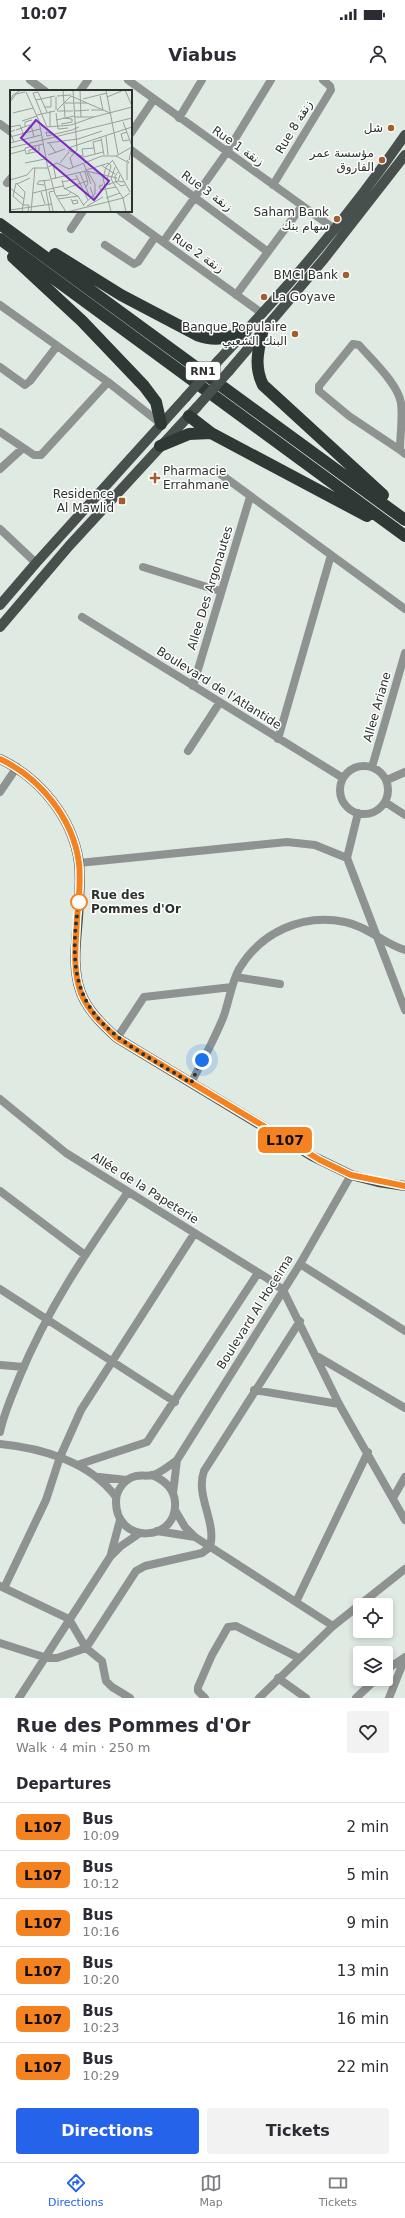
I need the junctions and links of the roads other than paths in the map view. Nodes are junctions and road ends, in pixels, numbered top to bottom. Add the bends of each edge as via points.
1 (30, 80) edge
2 (88, 80) edge
3 (128, 80) edge
4 (202, 80) edge
5 (271, 80) edge
6 (324, 81) edge
7 (44, 90) edge
8 (81, 90) edge
9 (154, 99) junction
10 (179, 118) junction
11 (0, 124) edge
12 (10, 131) edge
13 (132, 132) edge
14 (405, 135) edge
15 (132, 151) edge
16 (227, 152) junction
17 (405, 155) edge
18 (273, 185) junction
19 (195, 198) junction
20 (302, 206) junction
21 (83, 212) edge
22 (121, 212) edge
23 (0, 223) edge
24 (71, 229) dead end
25 (336, 230) junction
26 (155, 237) junction
27 (0, 239) edge
28 (163, 242) junction
29 (105, 245) dead end
30 (0, 246) edge
31 (268, 252) junction
32 (236, 295) junction
33 (0, 305) edge
34 (263, 314) junction
35 (246, 332) junction
36 (262, 333) junction
37 (57, 346) junction
38 (0, 367) edge
39 (108, 382) junction
40 (193, 411) junction
41 (161, 424) junction
42 (0, 432) edge
43 (211, 433) junction
44 (160, 446) junction
45 (23, 448) junction
46 (402, 452) edge
47 (0, 469) edge
48 (219, 473) dead end
49 (250, 497) junction
50 (405, 515) edge
51 (405, 520) edge
52 (0, 529) edge
53 (403, 535) edge
54 (331, 555) junction
55 (36, 563) junction
56 (143, 567) dead end
57 (220, 591) junction
58 (0, 605) edge
59 (405, 609) edge
60 (82, 617) dead end
61 (0, 627) edge
62 (405, 653) edge
63 (193, 686) junction
64 (220, 702) junction
65 (278, 738) junction
66 (188, 751) dead end
67 (0, 758) edge
68 (17, 767) junction
69 (372, 767) junction
70 (405, 772) edge
71 (343, 778) junction
72 (386, 780) junction
73 (0, 792) edge
74 (385, 802) junction
75 (358, 813) junction
76 (405, 815) edge
77 (347, 858) junction
78 (79, 863) junction
79 (377, 936) junction
80 (405, 950) edge
81 (236, 977) junction
82 (280, 984) dead end
83 (232, 987) junction
84 (405, 1010) edge
85 (117, 1038) junction
86 (191, 1083) junction
87 (0, 1098) edge
88 (351, 1175) junction
89 (405, 1186) edge
90 (0, 1191) edge
91 (128, 1192) junction
92 (194, 1234) junction
93 (85, 1255) junction
94 (300, 1264) junction
95 (258, 1273) junction
96 (0, 1289) edge
97 (283, 1290) junction
98 (47, 1318) junction
99 (300, 1321) junction
100 (405, 1331) edge
101 (314, 1354) junction
102 (111, 1362) junction
103 (0, 1365) edge
104 (24, 1367) junction
105 (254, 1390) junction
106 (175, 1402) junction
107 (339, 1404) junction
108 (405, 1408) edge
109 (0, 1432) edge
110 (0, 1444) edge
111 (368, 1452) junction
112 (60, 1458) junction
113 (177, 1460) junction
114 (77, 1465) junction
115 (152, 1475) junction
116 (96, 1477) junction
117 (405, 1478) edge
118 (127, 1480) junction
119 (173, 1492) junction
120 (116, 1497) junction
121 (394, 1498) junction
122 (174, 1510) junction
123 (120, 1520) junction
124 (405, 1520) edge
125 (157, 1531) junction
126 (140, 1534) junction
127 (195, 1537) junction
128 (210, 1547) junction
129 (110, 1557) junction
130 (405, 1569) edge
131 (2, 1587) edge
132 (296, 1602) junction
133 (69, 1619) junction
134 (333, 1626) junction
135 (0, 1643) edge
136 (86, 1648) junction
137 (405, 1657) edge
138 (47, 1658) junction
139 (299, 1658) junction
140 (393, 1665) edge
141 (278, 1678) junction
142 (369, 1686) edge
143 (19, 1698) edge
144 (130, 1698) edge
145 (205, 1698) edge
146 (259, 1698) edge
147 (306, 1698) edge
148 (356, 1698) edge
149 (390, 1698) edge

1 - 7 street
2 - 8 street
3 - 9 street, Rue 1 زنقة
4 - 10 street
5 - 16 street
6 - 18 street, Rue 8 زنقة via 331,90
9 - 10 street, Rue 1 زنقة
9 - 13 street
10 - 16 street, Rue 1 زنقة
11 - 12 street
14 - 25 main road
15 - 19 street, Rue 3 زنقة
16 - 18 street, Rue 1 زنقة
16 - 19 street
17 - 36 main road
18 - 20 street, Rue 1 زنقة
19 - 28 street
19 - 31 street, Rue 3 زنقة
20 - 25 street, Rue 1 زنقة
20 - 31 street
21 - 24 street
22 - 26 street, Rue 2 زنقة
23 - 35 highway via 30,237 115,291 197,335 209,340 220,340
23 - 51 highway, RN1
25 - 34 main road
26 - 28 street, Rue 2 زنقة
26 - 29 street via 134,264
27 - 53 highway, RN1
28 - 32 street, Rue 2 زنقة
30 - 41 highway via 82,321 144,386 156,402
31 - 32 street
32 - 34 street, Rue 2 زنقة
33 - 37 street
34 - 35 main road
35 - 41 main road, bridge
36 - 40 main road, bridge
36 - 50 highway via 257,359 263,385
37 - 38 street via 25,385
37 - 39 street
39 - 41 street
39 - 45 street via 43,453 34,455
40 - 43 highway
40 - 44 main road
41 - 55 main road
42 - 45 street
43 - 44 highway via 189,434
43 - 53 highway
44 - 61 main road
45 - 47 street
46 - 46 street via 349,416 319,391 319,386 353,344 359,345 393,385 399,396
48 - 49 street
49 - 54 street
49 - 57 street, Allee Des Argonautes
52 - 55 street
54 - 59 street
54 - 65 street
55 - 58 main road
56 - 57 street
57 - 63 street, Allee Des Argonautes
60 - 63 street, Boulevard de l'Atlantide
62 - 69 street, Allee Ariane
63 - 64 street, Boulevard de l'Atlantide
64 - 65 street, Boulevard de l'Atlantide
64 - 66 street
65 - 71 street, Boulevard de l'Atlantide
67 - 68 main road
68 - 73 street
68 - 78 main road via 39,785 65,821
69 - 71 street via 356,767
69 - 72 street via 380,771
70 - 72 street
71 - 75 street via 340,788 342,799 349,809
72 - 74 street via 388,793
74 - 75 street via 372,813
74 - 76 street
75 - 77 street
77 - 78 street via 315,845 287,842
77 - 79 street
78 - 85 main road via 75,964 81,993 92,1012
79 - 80 street
79 - 81 street via 346,922 308,920 286,927 267,938 252,953
79 - 84 street
81 - 82 street
81 - 83 street
83 - 85 street via 144,996
83 - 86 street via 222,1019
85 - 86 main road
86 - 88 main road via 305,1152
87 - 91 street, Allée de la Papeterie via 47,1139
88 - 89 main road
88 - 94 street, Boulevard Al Hoceima
90 - 93 street
91 - 92 street, Allée de la Papeterie
91 - 93 street
92 - 95 street, Allée de la Papeterie
92 - 102 street
93 - 98 street
94 - 97 street, Boulevard Al Hoceima
94 - 100 street
95 - 97 street, Allée de la Papeterie
95 - 106 street
96 - 98 street
97 - 99 street
97 - 113 street, Boulevard Al Hoceima
98 - 102 street
98 - 104 street
99 - 101 street
99 - 105 street
101 - 107 street
101 - 108 street
102 - 106 street
102 - 112 street via 81,1410
103 - 104 street
104 - 109 street via 5,1412
105 - 107 street
105 - 128 street via 202,1477 211,1532
106 - 114 street via 152,1437 144,1444 89,1459
107 - 111 street
110 - 112 street via 26,1448
111 - 121 street
111 - 132 street
112 - 114 street
112 - 131 street via 46,1500
113 - 115 street, Boulevard Al Hoceima
113 - 119 street, Boulevard Al Hoceima
114 - 116 street
115 - 118 street via 135,1476
115 - 119 street via 168,1485
116 - 118 street
116 - 120 street
117 - 121 street
118 - 120 street
119 - 122 street
120 - 123 street via 116,1509
121 - 124 street
122 - 125 street via 165,1526
122 - 127 street
123 - 126 street via 129,1529
123 - 129 street
125 - 126 street
125 - 127 street
126 - 129 street via 121,1546
127 - 128 street
128 - 132 street
128 - 136 street via 202,1553 145,1566 136,1571
129 - 133 street
130 - 134 street
131 - 133 street
132 - 134 street
133 - 136 street
133 - 138 street
134 - 139 street
135 - 138 street
136 - 138 street via 57,1658
136 - 144 street via 102,1661 106,1681
137 - 140 street
137 - 149 street
138 - 143 street
139 - 141 street
139 - 145 street via 236,1626 228,1628 212,1655 198,1687 198,1691
141 - 146 street
141 - 147 street
142 - 148 street

